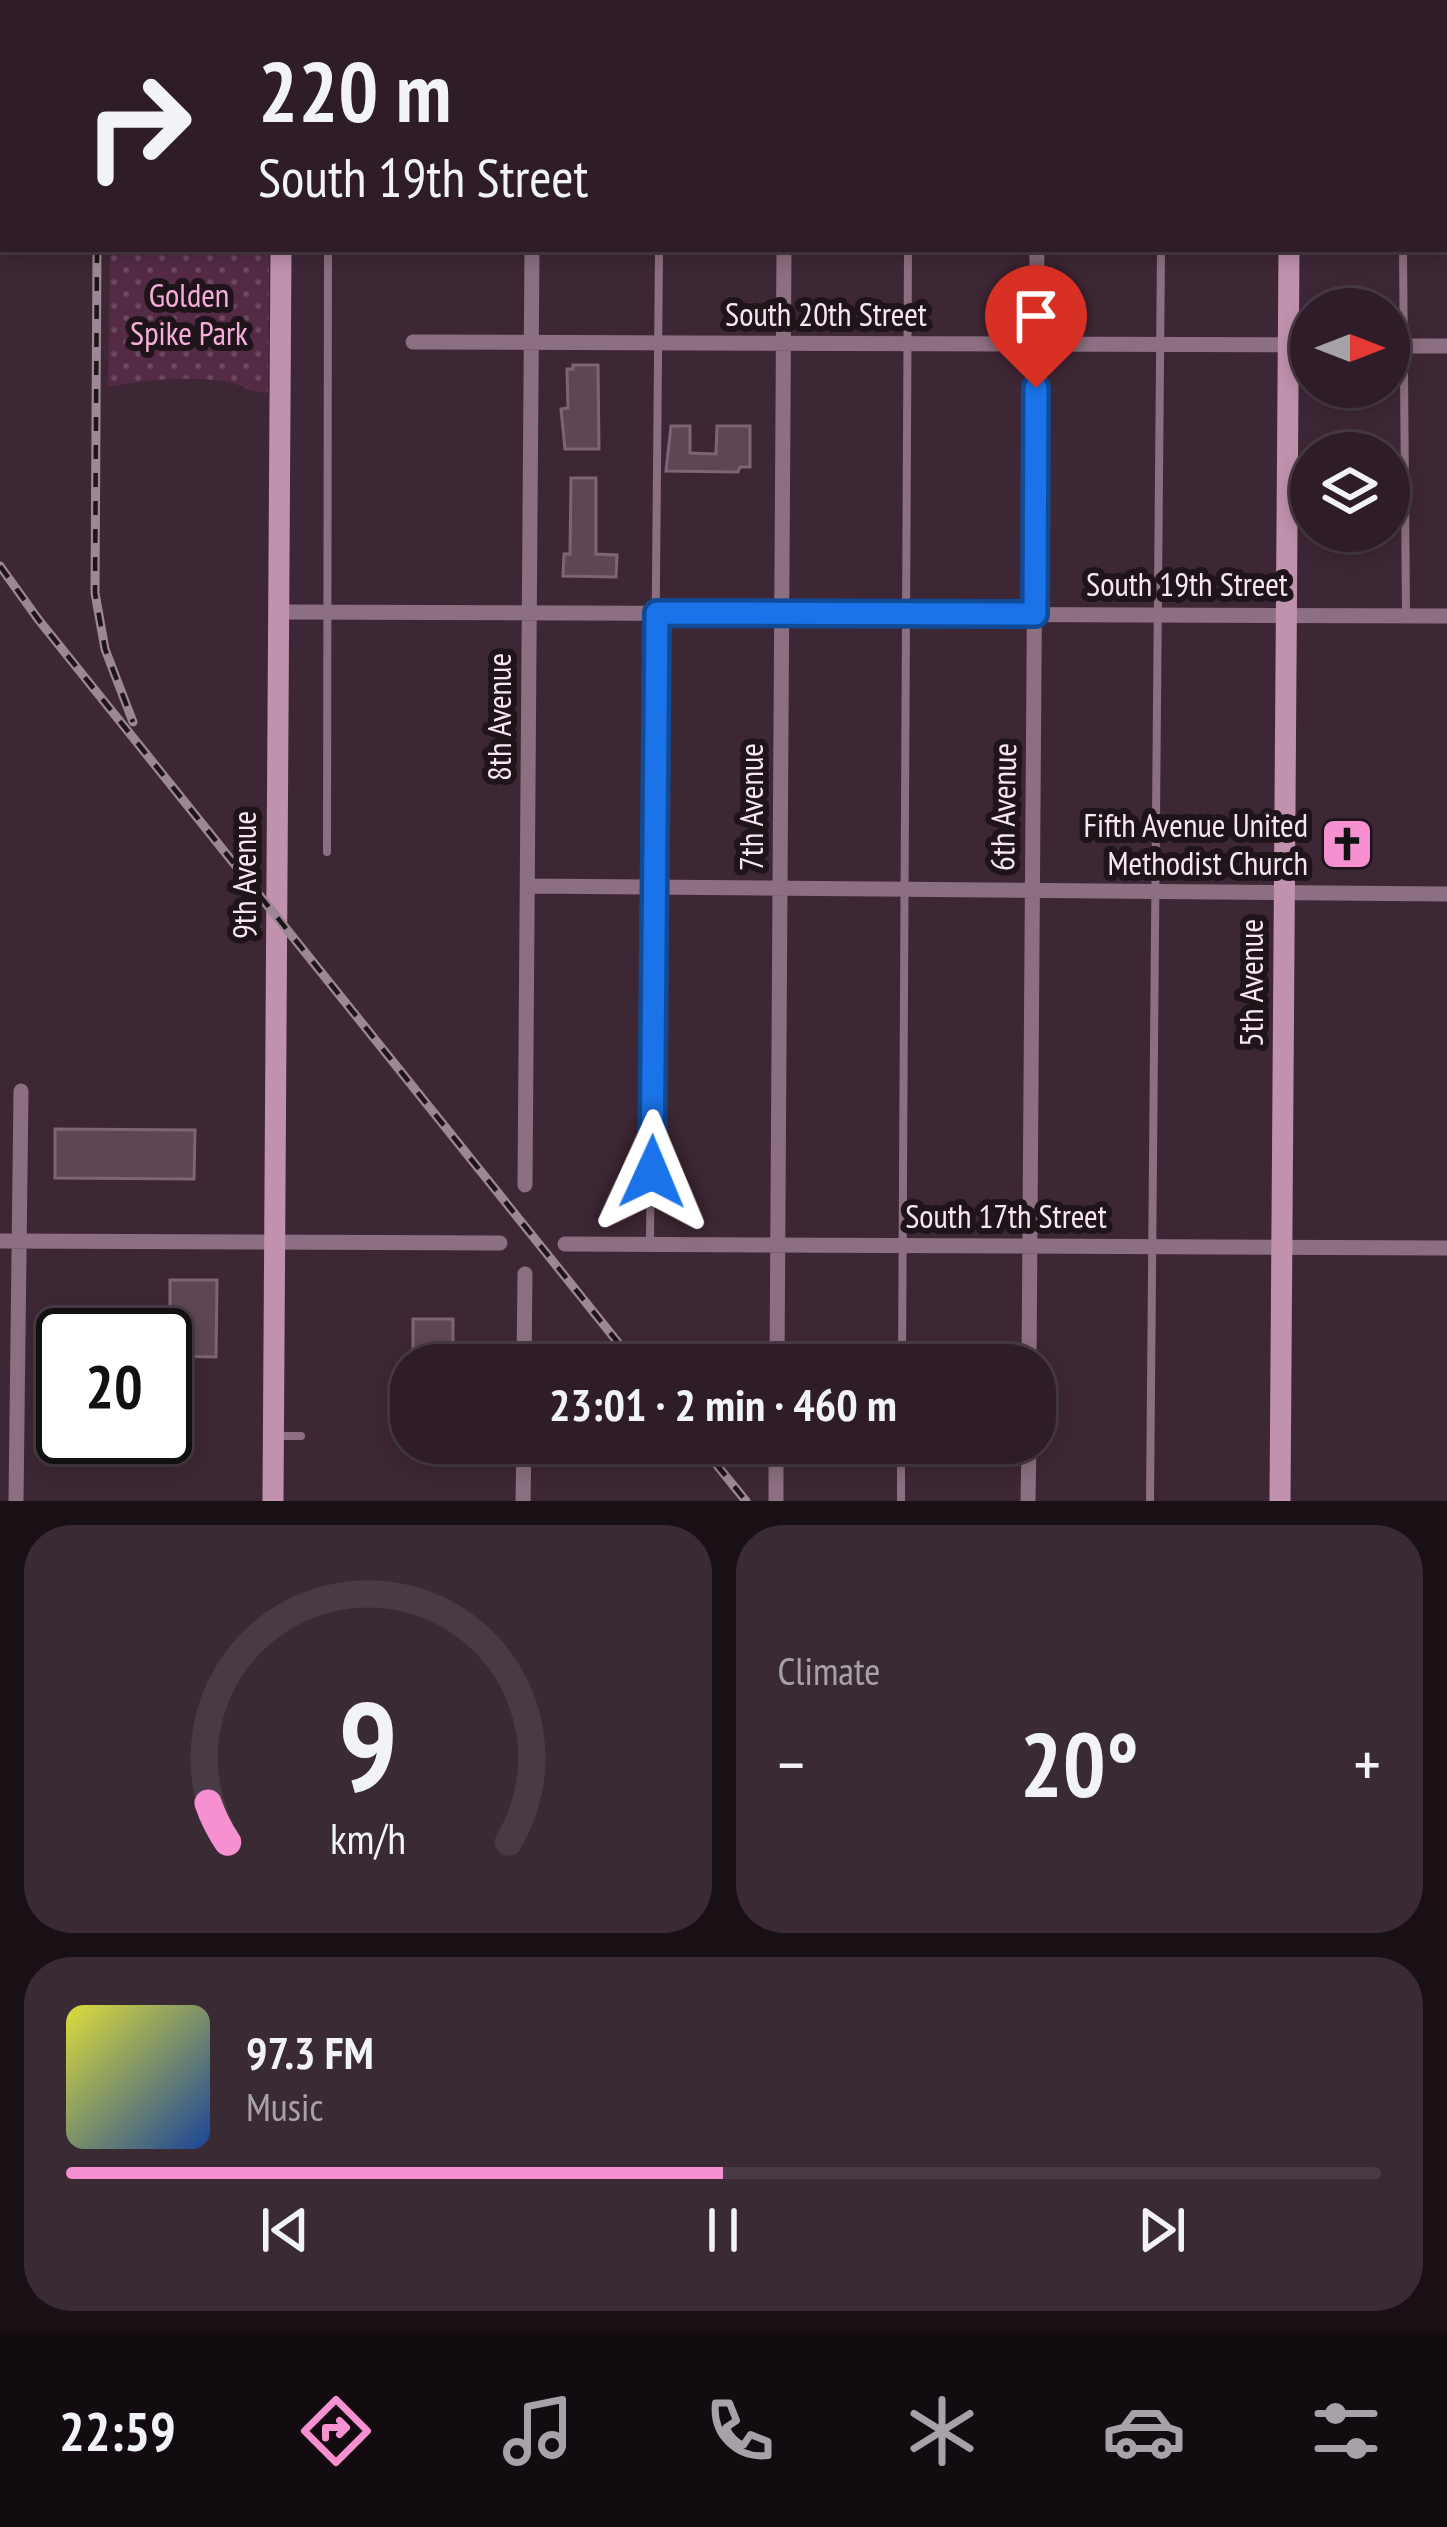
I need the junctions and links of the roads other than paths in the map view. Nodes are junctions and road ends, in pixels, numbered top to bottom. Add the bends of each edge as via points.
1 (281, 252) edge
2 (328, 252) edge
3 (532, 252) edge
4 (659, 252) edge
5 (784, 252) edge
6 (908, 252) edge
7 (1037, 252) edge
8 (1161, 252) edge
9 (1289, 252) edge
10 (1403, 252) edge
11 (1293, 288) edge
12 (1400, 288) edge
13 (413, 342) dead end
14 (1037, 343) junction
15 (531, 344) junction
16 (658, 344) junction
17 (784, 344) junction
18 (909, 344) junction
19 (1162, 344) junction
20 (1290, 345) edge
21 (1410, 346) edge
22 (1447, 346) edge
23 (1297, 408) edge
24 (1398, 408) edge
25 (783, 611) junction
26 (279, 613) junction
27 (328, 613) junction
28 (529, 613) junction
29 (657, 613) junction
30 (909, 614) junction
31 (1035, 614) junction
32 (1160, 614) junction
33 (1286, 614) junction
34 (1406, 615) junction
35 (1447, 616) edge
36 (327, 852) dead end
37 (528, 886) junction
38 (655, 888) junction
39 (780, 890) junction
40 (905, 891) junction
41 (1033, 892) junction
42 (1157, 893) junction
43 (1284, 893) junction
44 (1447, 894) edge
45 (21, 1091) dead end
46 (525, 1185) dead end
47 (0, 1241) edge
48 (19, 1241) junction
49 (274, 1243) junction
50 (500, 1244) dead end
51 (565, 1244) dead end
52 (650, 1244) junction
53 (777, 1245) junction
54 (903, 1246) junction
55 (1030, 1246) junction
56 (1152, 1247) junction
57 (1282, 1247) junction
58 (1447, 1248) edge
59 (525, 1274) dead end
60 (524, 1344) edge
61 (777, 1344) edge
62 (902, 1344) edge
63 (1029, 1344) edge
64 (273, 1436) junction
65 (301, 1436) dead end
66 (524, 1464) edge
67 (776, 1464) edge
68 (901, 1464) edge
69 (1029, 1464) edge
70 (776, 1500) edge
71 (16, 1501) edge
72 (273, 1501) edge
73 (524, 1501) edge
74 (901, 1501) edge
75 (1028, 1501) edge
76 (1150, 1501) edge
77 (1280, 1501) edge

1 - 26 main road, 9th Avenue
2 - 27 lane
3 - 15 street, 8th Avenue
4 - 16 lane
5 - 17 street, 7th Avenue
6 - 18 lane
7 - 14 street, 6th Avenue
8 - 19 lane
9 - 11 main road, 5th Avenue
10 - 12 lane
13 - 15 street, South 20th Street
14 - 18 street, South 20th Street
14 - 19 street, South 20th Street
14 - 31 street, 6th Avenue
15 - 16 street, South 20th Street
15 - 28 street, 8th Avenue
16 - 17 street, South 20th Street
16 - 29 lane
17 - 18 street, South 20th Street
17 - 25 street, 7th Avenue
18 - 30 lane
19 - 20 street, South 20th Street
19 - 32 lane
21 - 22 street
23 - 33 main road, 5th Avenue
24 - 34 lane
25 - 29 street, South 19th Street
25 - 30 street, South 19th Street
25 - 39 street, 7th Avenue
26 - 27 street, South 19th Street
26 - 49 main road, 9th Avenue
27 - 28 street, South 19th Street
27 - 36 lane
28 - 29 street, South 19th Street
28 - 37 street, 8th Avenue
29 - 38 lane
30 - 31 street, South 19th Street
30 - 40 lane
31 - 32 street, South 19th Street
31 - 41 street, 6th Avenue
32 - 33 street, South 19th Street
32 - 42 lane
33 - 34 street, South 19th Street
33 - 43 main road, 5th Avenue
34 - 35 street, South 19th Street
37 - 38 street
37 - 46 street, 8th Avenue
38 - 39 street
38 - 52 lane
39 - 40 street
39 - 53 street, 7th Avenue
40 - 41 street
40 - 54 lane
41 - 42 street
41 - 55 street, 6th Avenue
42 - 43 street
42 - 56 lane
43 - 44 street
43 - 57 main road, 5th Avenue
45 - 48 street
47 - 48 street
48 - 49 street
48 - 71 street
49 - 50 street
49 - 64 main road, 9th Avenue
51 - 52 street, South 17th Street
52 - 53 street, South 17th Street
53 - 54 street, South 17th Street
53 - 61 street, 7th Avenue
54 - 55 street, South 17th Street
54 - 62 lane
55 - 56 street, South 17th Street
55 - 63 street, 6th Avenue
56 - 57 street, South 17th Street
56 - 76 lane
57 - 58 street, South 17th Street
57 - 77 main road, 5th Avenue
59 - 60 street
64 - 65 lane
64 - 72 main road, 9th Avenue
66 - 73 street
67 - 70 street
68 - 74 lane
69 - 75 street

